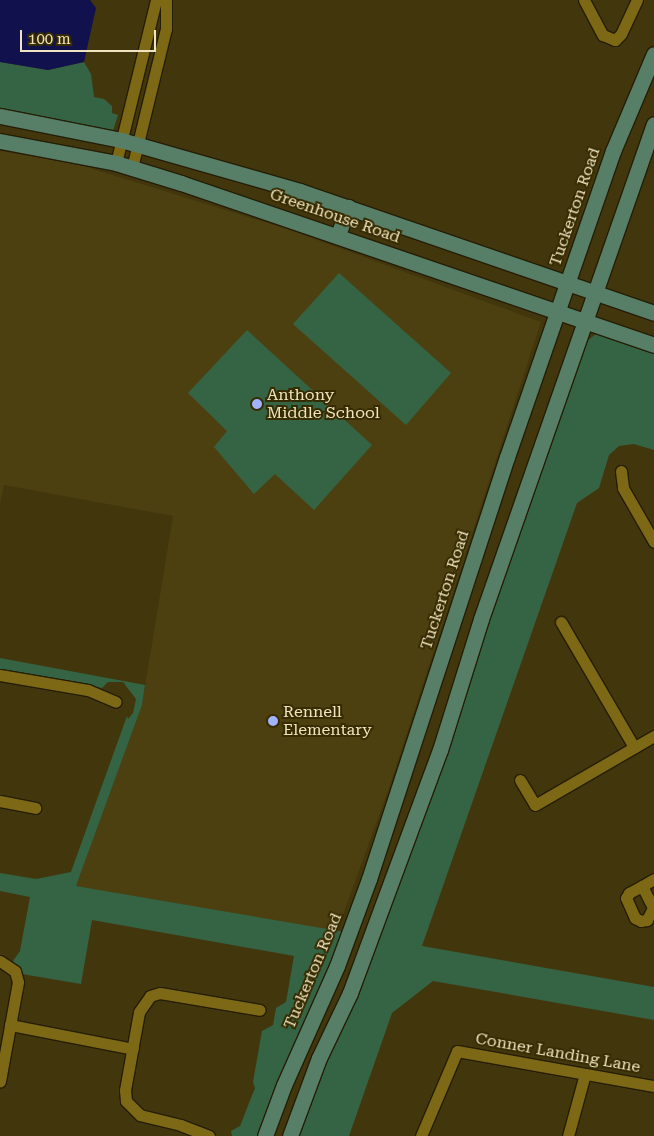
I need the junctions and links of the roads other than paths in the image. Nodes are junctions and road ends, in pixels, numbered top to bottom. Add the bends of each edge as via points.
1 (156, 0) edge
2 (166, 0) edge
3 (584, 0) edge
4 (637, 0) edge
5 (143, 48) junction
6 (160, 52) junction
7 (654, 54) edge
8 (0, 116) edge
9 (654, 124) edge
10 (121, 140) junction
11 (0, 141) edge
12 (137, 145) junction
13 (116, 163) junction
14 (132, 168) junction
15 (348, 207) junction
16 (338, 235) junction
17 (568, 282) junction
18 (596, 292) junction
19 (557, 312) junction
20 (654, 313) edge
21 (585, 321) junction
22 (654, 345) edge
23 (621, 471) dead end
24 (654, 542) edge
25 (561, 622) dead end
26 (0, 675) edge
27 (116, 702) dead end
28 (654, 736) edge
29 (634, 747) junction
30 (520, 780) dead end
31 (0, 801) edge
32 (35, 808) dead end
33 (654, 879) edge
34 (642, 886) dead end
35 (364, 893) junction
36 (383, 900) junction
37 (4, 962) edge
38 (260, 1010) dead end
39 (10, 1025) junction
40 (133, 1049) junction
41 (585, 1074) junction
42 (0, 1082) edge
43 (654, 1086) edge
44 (209, 1136) edge
45 (266, 1136) edge
46 (290, 1136) edge
47 (421, 1136) edge
48 (568, 1136) edge

1 - 5 street
2 - 6 street via 166,28
3 - 4 street via 603,35 615,40
5 - 6 street
5 - 10 street
6 - 12 street
7 - 17 main road, Tuckerton Road via 613,151
8 - 10 main road, Greenhouse Road
9 - 18 main road
10 - 12 main road, Greenhouse Road
10 - 13 street
11 - 13 main road, Greenhouse Road
12 - 14 street
12 - 15 main road, Greenhouse Road
13 - 14 main road, Greenhouse Road
14 - 16 main road, Greenhouse Road
15 - 16 main road
15 - 17 main road, Greenhouse Road
16 - 19 main road, Greenhouse Road
17 - 18 main road, Greenhouse Road
17 - 19 main road, Tuckerton Road
18 - 20 main road, Greenhouse Road
18 - 21 main road
19 - 21 main road, Greenhouse Road
19 - 35 main road, Tuckerton Road
21 - 22 main road, Greenhouse Road
21 - 36 main road via 481,619 440,750
23 - 24 street via 623,488
25 - 29 street
26 - 27 street via 88,690
28 - 29 street
29 - 30 street via 535,805
31 - 32 street
33 - 34 street
35 - 36 main road
35 - 45 main road, Tuckerton Road
36 - 46 main road via 350,993 319,1058
37 - 39 street via 18,982
38 - 40 street via 166,994 150,996 139,1012
39 - 40 street
39 - 42 street
40 - 44 street via 125,1090 130,1108 140,1115
41 - 43 street, Conner Landing Lane
41 - 47 street, Conner Landing Lane via 457,1051
41 - 48 street

